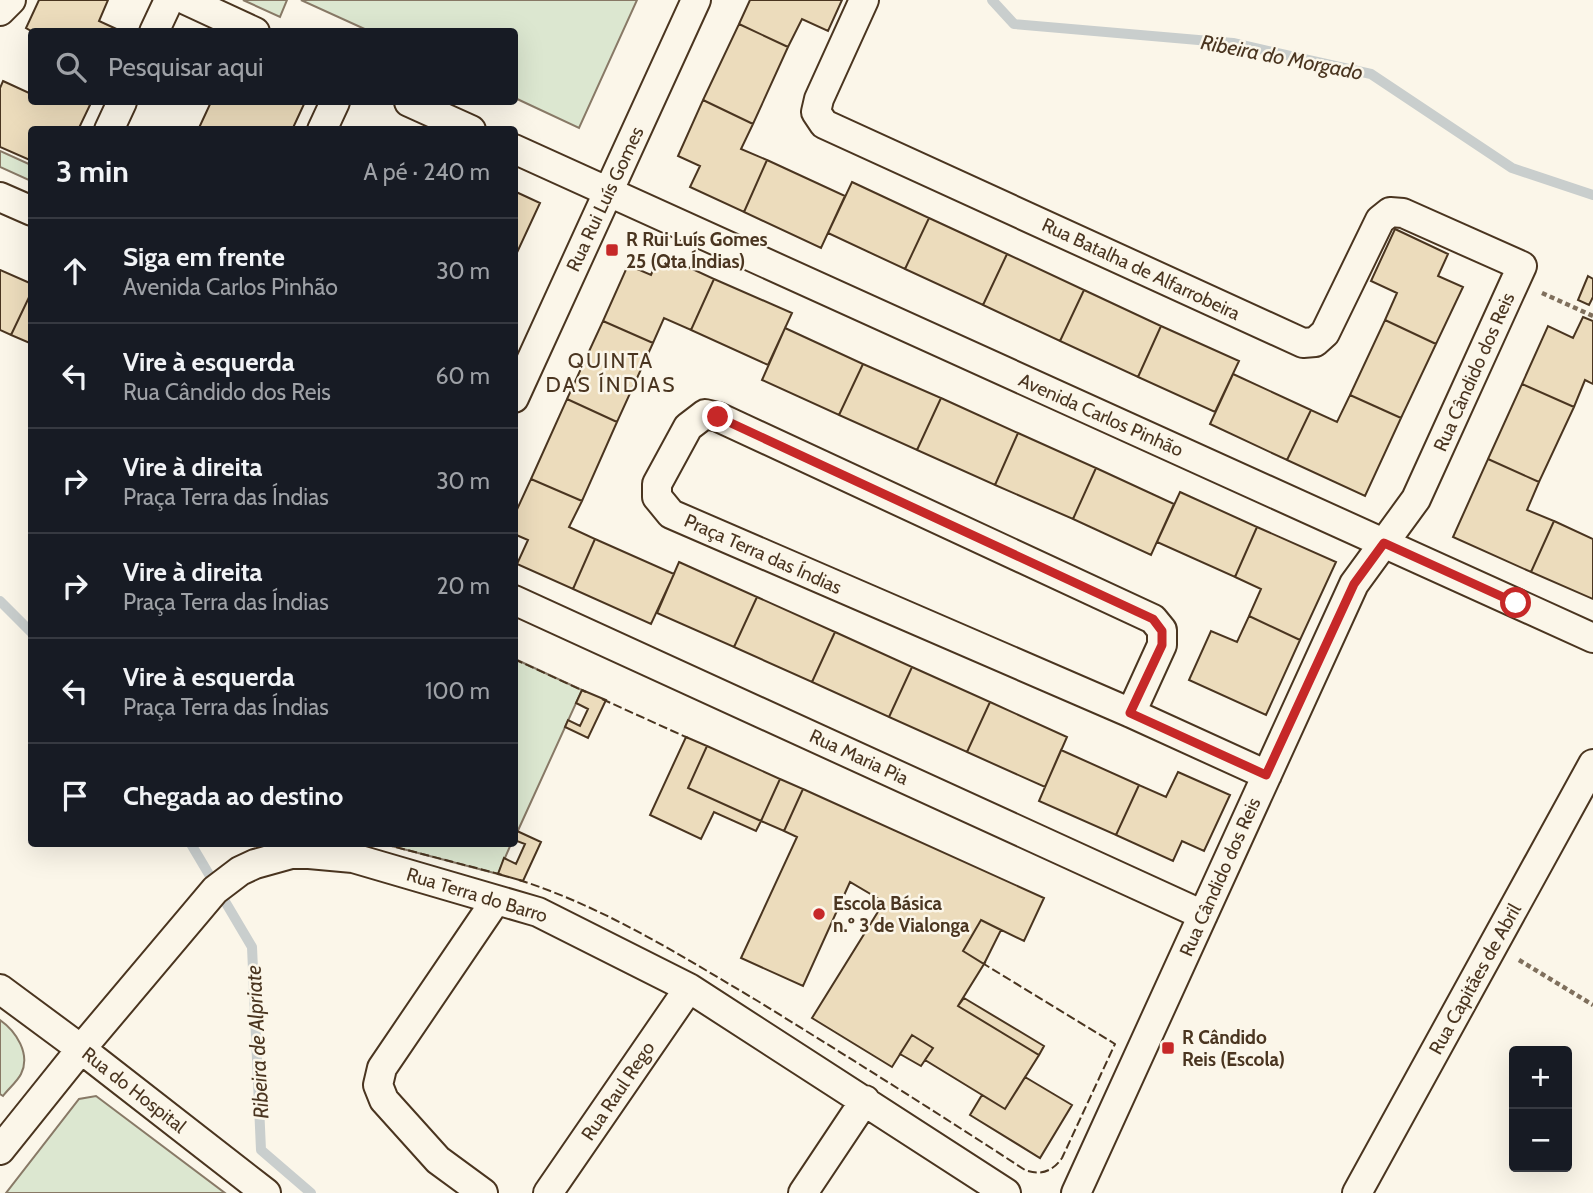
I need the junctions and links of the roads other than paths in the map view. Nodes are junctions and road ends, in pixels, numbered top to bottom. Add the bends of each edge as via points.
1 (11, 0) edge
2 (169, 0) edge
3 (186, 0) edge
4 (696, 0) edge
5 (864, 0) edge
6 (0, 11) edge
7 (156, 28) edge
8 (246, 28) edge
9 (121, 105) edge
10 (333, 105) edge
11 (415, 105) edge
12 (111, 126) edge
13 (324, 126) edge
14 (459, 126) edge
15 (518, 151) edge
16 (608, 192) junction
17 (0, 197) edge
18 (28, 209) edge
19 (1518, 274) joint
20 (518, 389) edge
21 (1384, 543) junction
22 (518, 602) edge
23 (1593, 638) edge
24 (1130, 713) junction
25 (1593, 764) edge
26 (1266, 775) junction
27 (351, 851) edge
28 (495, 900) junction
29 (1203, 915) junction
30 (688, 988) junction
31 (0, 989) edge
32 (81, 1049) junction
33 (864, 1100) junction
34 (0, 1150) edge
35 (265, 1193) edge
36 (483, 1193) edge
37 (548, 1193) edge
38 (803, 1193) edge
39 (1006, 1193) edge
40 (1076, 1193) edge
41 (1357, 1193) edge

1 - 6 street
2 - 7 street
3 - 8 street
4 - 16 street, Rua Rui Luís Gomes
5 - 19 street, Rua Batalha de Alfarrobeira via 819,99 816,112 824,124 1303,343 1315,342 1325,333 1380,220 1390,212 1403,213
9 - 12 street
10 - 13 street
11 - 14 street
15 - 16 street, Avenida Carlos Pinhão
16 - 20 street, Rua Rui Luís Gomes
16 - 21 street, Avenida Carlos Pinhão
17 - 18 street
19 - 21 street, Rua Cândido dos Reis via 1416,499
21 - 23 street, Avenida Carlos Pinhão
21 - 26 street, Rua Cândido dos Reis via 1354,584
22 - 29 street, Rua Maria Pia
24 - 24 street, Praça Terra das Índias via 671,513 657,497 657,484 688,427 705,414 718,417 1153,619 1162,631 1162,645
24 - 26 street, Praça Terra das Índias
25 - 41 street, Rua Capitães de Abril
26 - 29 street, Rua Cândido dos Reis
27 - 28 street, Rua Terra do Barro
27 - 32 street, Rua Terra do Barro via 291,854 255,864 226,881
28 - 30 street, Rua Terra do Barro via 551,917
28 - 36 street via 382,1068 378,1085 384,1100 438,1160
29 - 40 street, Rua Cândido dos Reis
30 - 33 street, Rua Terra do Barro
30 - 37 street, Rua Raul Rego
31 - 32 street, Rua do Hospital
32 - 34 street, Rua Terra do Barro
32 - 35 street, Rua do Hospital
33 - 38 street
33 - 39 street, Rua Terra do Barro

